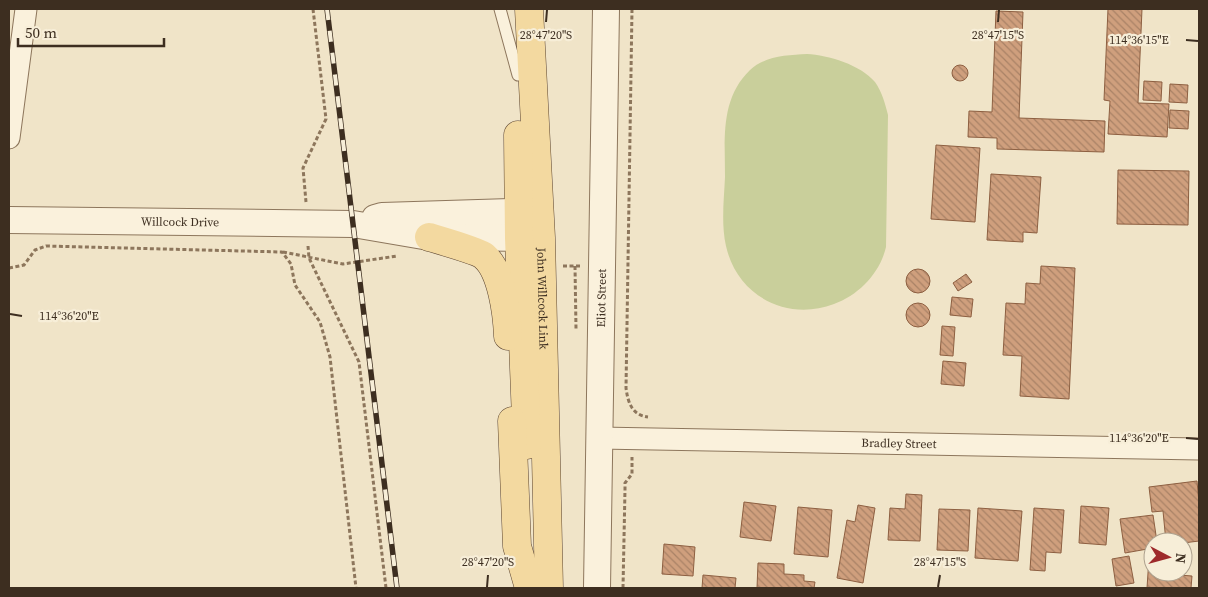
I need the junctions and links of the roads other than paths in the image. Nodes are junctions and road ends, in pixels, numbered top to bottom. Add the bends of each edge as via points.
1 (26, 9) edge
2 (500, 9) edge
3 (518, 9) edge
4 (529, 9) edge
5 (606, 9) edge
6 (518, 75) junction
7 (9, 138) edge
8 (9, 220) edge
9 (353, 224) junction
10 (530, 225) junction
11 (429, 237) junction
12 (599, 438) junction
13 (1199, 449) edge
14 (530, 588) edge
15 (549, 588) edge
16 (597, 588) edge

1 - 7 street
2 - 6 lane
3 - 6 main road, John Willcock Link
4 - 10 main road, John Willcock Link
5 - 12 street, Eliot Street
6 - 10 main road, John Willcock Link
8 - 9 street, Willcock Drive
9 - 10 street, Willcock Drive via 382,216
9 - 11 street, Willcock Drive
10 - 11 street, Willcock Drive
10 - 14 main road, John Willcock Link
10 - 15 main road, John Willcock Link
11 - 14 main road via 483,256 500,288 507,317 517,546
12 - 13 street, Bradley Street
12 - 16 street, Eliot Street

